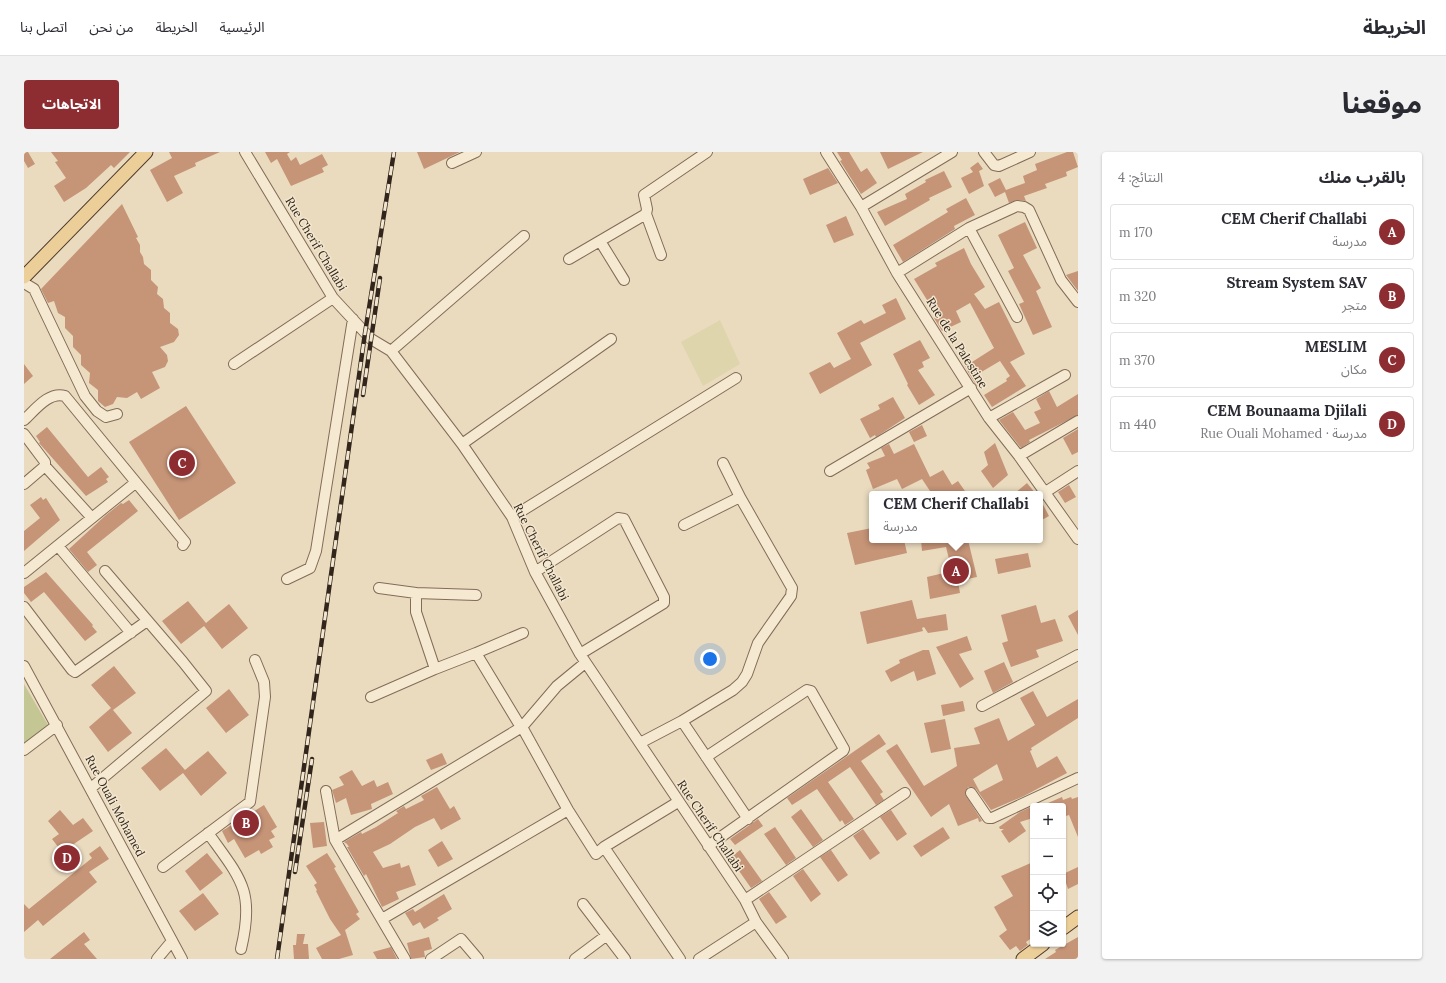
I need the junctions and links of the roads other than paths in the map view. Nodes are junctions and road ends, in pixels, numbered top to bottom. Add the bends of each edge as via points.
1 (146, 152) edge
2 (245, 152) edge
3 (476, 152) edge
4 (707, 152) edge
5 (826, 152) edge
6 (952, 152) edge
7 (984, 152) edge
8 (1030, 152) edge
9 (452, 163) dead end
10 (861, 207) junction
11 (646, 214) junction
12 (969, 228) junction
13 (524, 236) dead end
14 (600, 241) junction
15 (661, 256) dead end
16 (569, 259) dead end
17 (897, 273) junction
18 (24, 277) edge
19 (624, 280) dead end
20 (24, 283) edge
21 (333, 298) junction
22 (1078, 302) edge
23 (1017, 317) dead end
24 (352, 319) junction
25 (611, 338) dead end
26 (391, 351) junction
27 (234, 364) dead end
28 (1065, 375) dead end
29 (736, 378) dead end
30 (971, 388) junction
31 (117, 414) dead end
32 (989, 418) junction
33 (24, 420) edge
34 (1078, 421) edge
35 (24, 434) edge
36 (462, 444) junction
37 (1019, 456) junction
38 (723, 463) dead end
39 (45, 466) junction
40 (830, 470) dead end
41 (1078, 471) edge
42 (135, 483) junction
43 (24, 484) edge
44 (1043, 491) edge
45 (1044, 493) joint
46 (740, 497) junction
47 (92, 518) junction
48 (512, 518) junction
49 (684, 525) dead end
50 (1078, 539) edge
51 (58, 546) junction
52 (183, 546) dead end
53 (105, 571) dead end
54 (535, 572) junction
55 (24, 573) edge
56 (287, 579) dead end
57 (379, 588) dead end
58 (416, 593) junction
59 (476, 595) dead end
60 (24, 607) edge
61 (147, 621) junction
62 (131, 633) junction
63 (523, 633) dead end
64 (476, 653) junction
65 (1078, 655) edge
66 (582, 658) junction
67 (255, 660) dead end
68 (24, 666) edge
69 (435, 669) junction
70 (371, 697) dead end
71 (982, 706) dead end
72 (682, 721) junction
73 (56, 725) junction
74 (522, 727) junction
75 (640, 743) junction
76 (24, 750) edge
77 (706, 757) junction
78 (1078, 778) edge
79 (91, 788) junction
80 (326, 791) dead end
81 (905, 793) dead end
82 (971, 793) dead end
83 (678, 802) junction
84 (568, 810) junction
85 (748, 818) junction
86 (208, 833) junction
87 (335, 840) junction
88 (708, 846) junction
89 (604, 847) junction
90 (162, 867) dead end
91 (745, 900) junction
92 (583, 904) dead end
93 (1078, 917) edge
94 (382, 919) junction
95 (756, 922) junction
96 (1066, 926) edge
97 (607, 935) junction
98 (172, 940) junction
99 (1039, 947) edge
100 (241, 949) dead end
101 (157, 959) edge
102 (182, 959) edge
103 (405, 959) edge
104 (431, 959) edge
105 (478, 959) edge
106 (575, 959) edge
107 (625, 959) edge
108 (680, 959) edge
109 (699, 959) edge
110 (783, 959) edge
111 (1023, 959) edge

1 - 18 main road
2 - 21 street, Rue Cherif Challabi
3 - 9 street
4 - 11 street via 644,195
5 - 10 street, Rue de la Palestine
6 - 10 street
7 - 8 street via 994,165 999,166
10 - 17 street, Rue de la Palestine
11 - 14 street
11 - 15 street
12 - 17 street
12 - 22 street via 1017,206 1029,210 1061,280
12 - 23 street
13 - 26 street
14 - 16 street
14 - 19 street
17 - 30 street, Rue de la Palestine
20 - 31 street via 34,288 85,396 97,411 106,417
21 - 24 street, Rue Cherif Challabi
21 - 27 street
24 - 26 street, Rue Cherif Challabi via 371,339
24 - 56 street via 316,551 310,568
25 - 36 street
26 - 36 street, Rue Cherif Challabi
28 - 32 street
29 - 48 street
30 - 32 street, Rue de la Palestine
30 - 40 street
32 - 37 street, Rue de la Palestine
33 - 42 street via 52,396 65,396
34 - 37 street
35 - 39 street via 45,462
36 - 48 street, Rue Cherif Challabi
37 - 44 street, Rue de la Palestine
38 - 46 street
39 - 43 street
39 - 47 street
41 - 45 street
42 - 47 street
42 - 52 street via 184,542
45 - 50 street, Rue de la Palestine
46 - 49 street
46 - 72 street via 792,588 791,596 758,643 742,682
47 - 51 street
48 - 54 street, Rue Cherif Challabi
51 - 55 street
51 - 62 street
53 - 61 street
54 - 66 street, Rue Cherif Challabi
54 - 66 street via 618,518 624,520 664,598 664,603
57 - 58 street
58 - 59 street
58 - 69 street via 416,612
60 - 62 street via 75,672
61 - 62 street
61 - 79 street via 206,691
63 - 64 street
64 - 69 street
64 - 74 street
65 - 71 street
66 - 74 street
66 - 75 street, Rue Cherif Challabi
67 - 86 street via 264,682 265,697 250,802
68 - 73 street, Rue Ouali Mohamed
69 - 70 street
72 - 75 street
72 - 77 street
73 - 76 street
73 - 79 street, Rue Ouali Mohamed
74 - 84 street
74 - 87 street
75 - 83 street, Rue Cherif Challabi
77 - 85 street
77 - 85 street via 804,690 811,691 842,744 843,751
78 - 82 street via 992,818 988,818
79 - 98 street, Rue Ouali Mohamed
80 - 87 street
81 - 91 street
83 - 88 street, Rue Cherif Challabi
83 - 89 street
84 - 89 street via 596,854
84 - 94 street
85 - 88 street
86 - 90 street
86 - 100 street via 243,885 247,901
87 - 94 street
88 - 91 street, Rue Cherif Challabi
89 - 108 street
91 - 95 street, Rue Cherif Challabi
92 - 97 street
93 - 96 main road
94 - 103 street
95 - 109 street
95 - 110 street, Rue Cherif Challabi
97 - 106 street
97 - 107 street
98 - 101 street
98 - 102 street, Rue Ouali Mohamed
99 - 111 main road
104 - 105 street via 461,939

